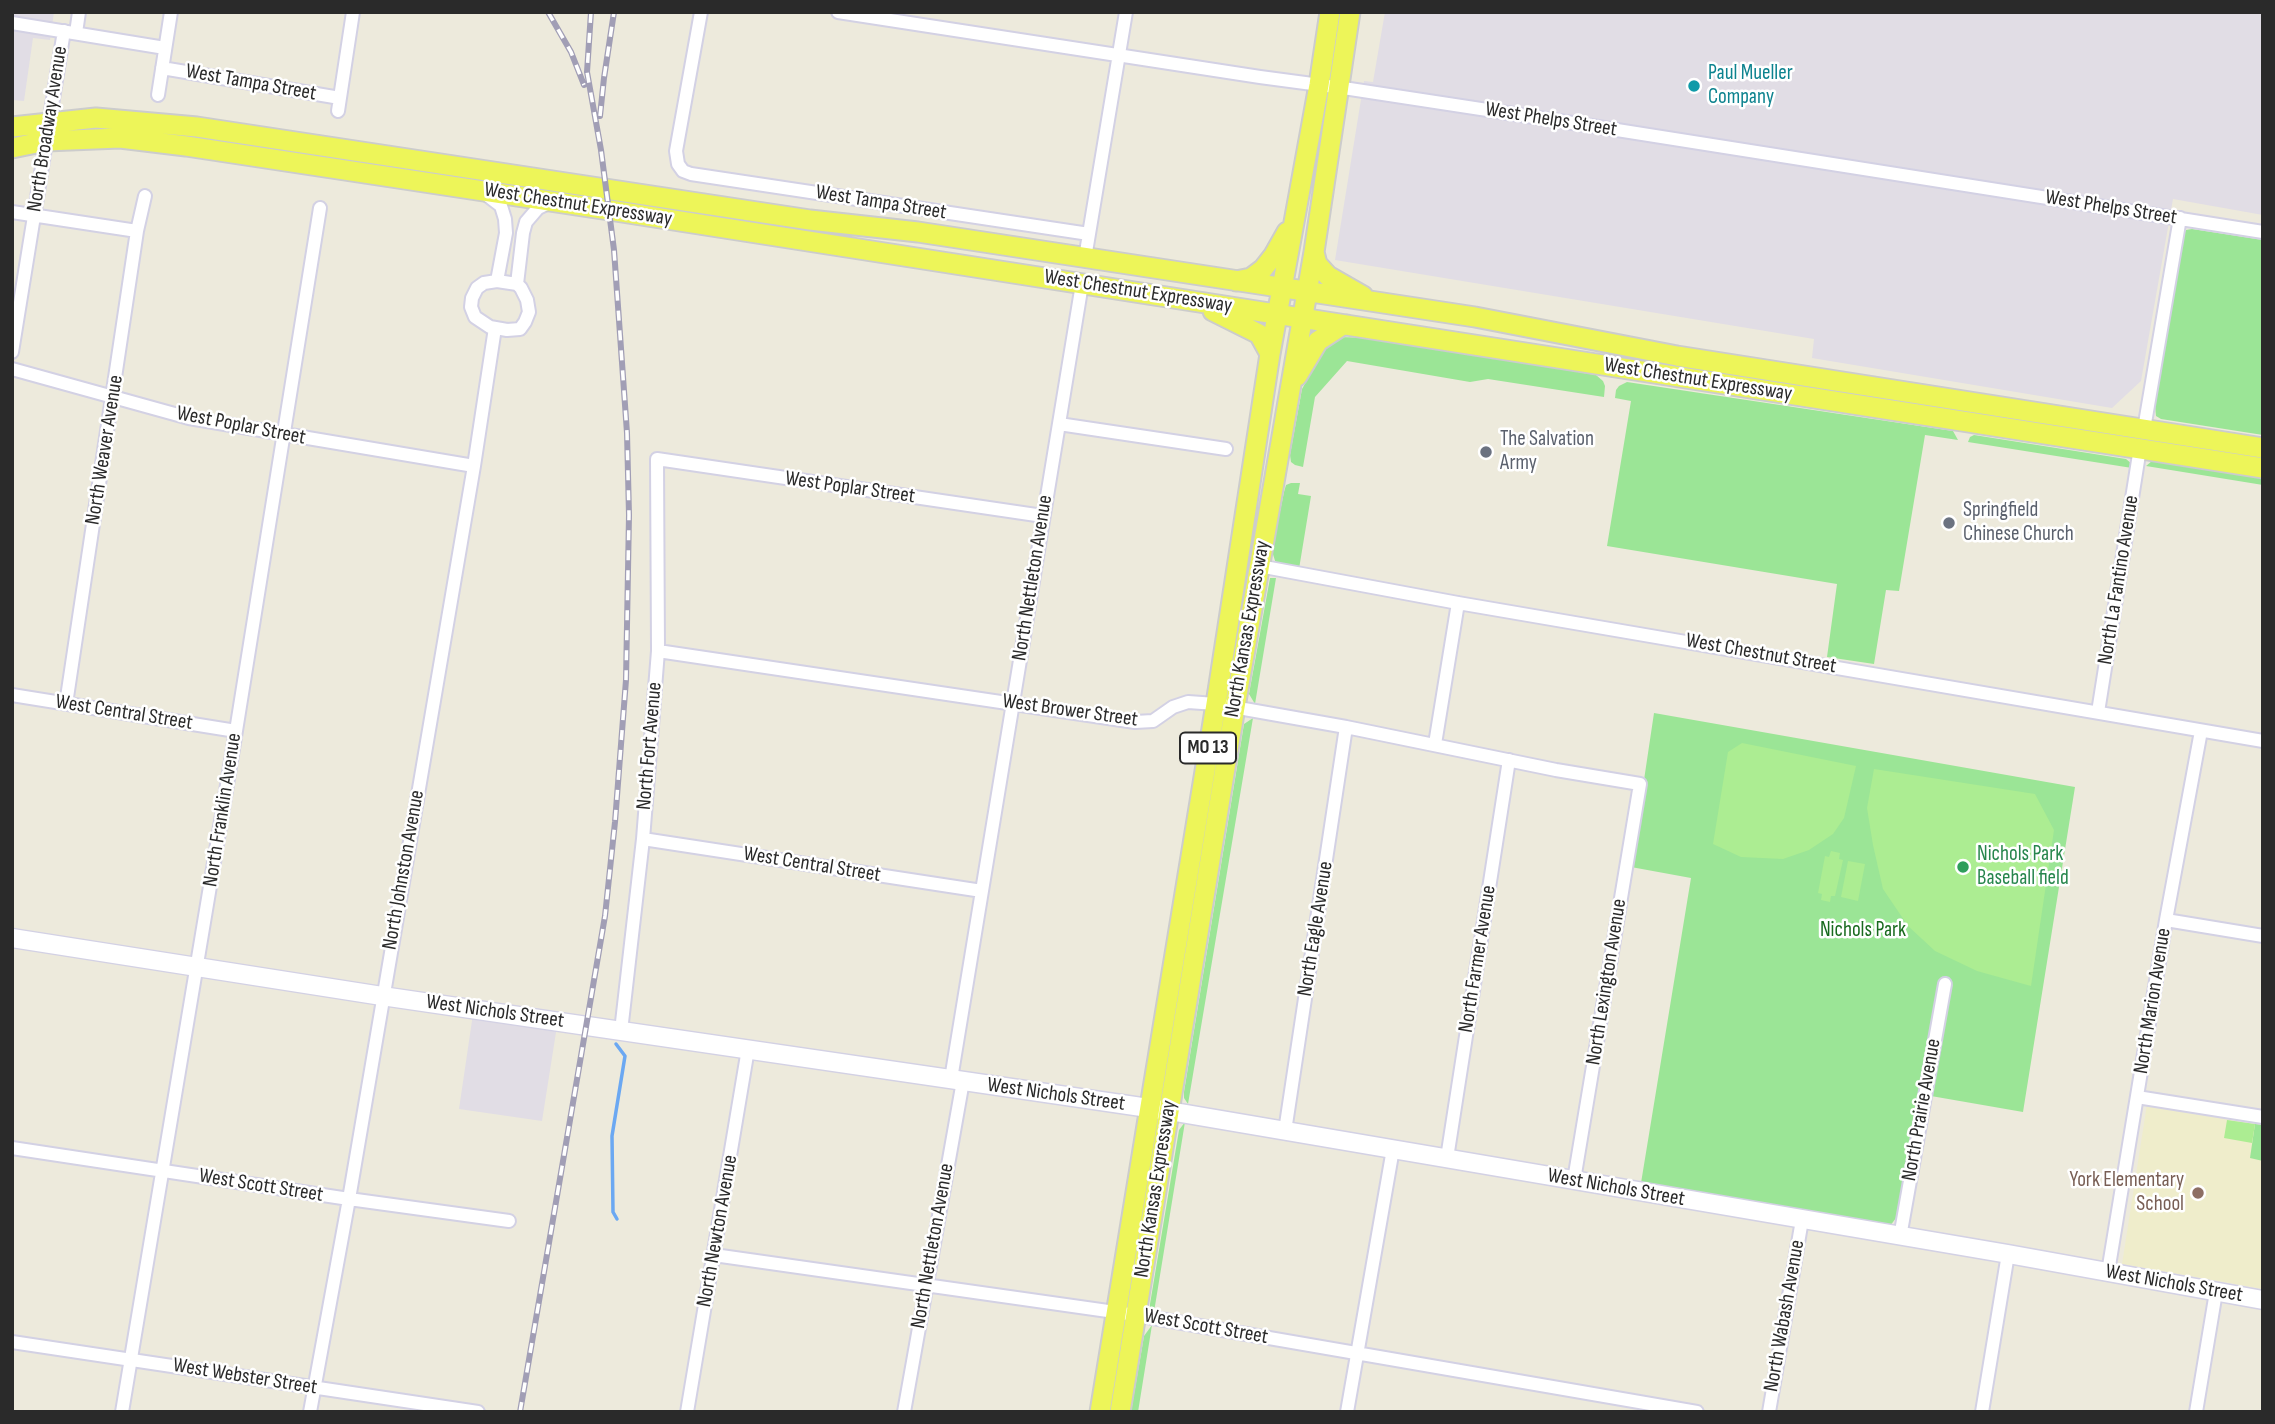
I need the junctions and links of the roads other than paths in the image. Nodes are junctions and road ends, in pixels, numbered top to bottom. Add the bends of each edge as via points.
1 (79, 12) edge
2 (171, 12) edge
3 (353, 12) edge
4 (701, 12) edge
5 (838, 12) edge
6 (1126, 12) edge
7 (1330, 12) edge
8 (1350, 12) edge
9 (12, 23) edge
10 (70, 32) junction
11 (165, 48) junction
12 (1119, 56) junction
13 (162, 68) junction
14 (1319, 85) junction
15 (1340, 87) junction
16 (158, 95) dead end
17 (12, 127) edge
18 (48, 131) junction
19 (12, 148) edge
20 (481, 190) junction
21 (145, 196) dead end
22 (552, 201) junction
23 (1298, 205) junction
24 (320, 208) dead end
25 (12, 212) edge
26 (34, 216) junction
27 (2180, 218) junction
28 (137, 231) junction
29 (2263, 232) edge
30 (1089, 234) junction
31 (1314, 252) junction
32 (1085, 258) junction
33 (1225, 280) junction
34 (496, 281) junction
35 (517, 284) junction
36 (1082, 284) junction
37 (1282, 289) junction
38 (1306, 293) junction
39 (1190, 300) junction
40 (1376, 303) junction
41 (1277, 313) junction
42 (1301, 317) junction
43 (1349, 325) junction
44 (495, 328) junction
45 (12, 352) edge
46 (1270, 354) junction
47 (12, 369) edge
48 (1288, 396) junction
49 (113, 398) junction
50 (1059, 424) junction
51 (2144, 429) junction
52 (284, 435) junction
53 (2263, 448) edge
54 (1226, 449) dead end
55 (2140, 449) junction
56 (657, 459) joint
57 (474, 466) junction
58 (2263, 468) edge
59 (1043, 516) junction
60 (1259, 566) junction
61 (1458, 603) junction
62 (658, 651) junction
63 (12, 695) edge
64 (1012, 703) junction
65 (66, 704) junction
66 (1225, 706) junction
67 (2098, 712) junction
68 (1346, 727) junction
69 (236, 730) junction
70 (2201, 731) junction
71 (2263, 741) edge
72 (1435, 744) junction
73 (1509, 760) junction
74 (1640, 784) joint
75 (643, 839) junction
76 (982, 891) junction
77 (2166, 920) junction
78 (2263, 936) edge
79 (12, 938) edge
80 (197, 966) junction
81 (1945, 984) dead end
82 (382, 996) junction
83 (621, 1031) junction
84 (748, 1049) junction
85 (957, 1080) junction
86 (2137, 1097) junction
87 (1159, 1110) junction
88 (2263, 1117) edge
89 (1284, 1131) junction
90 (12, 1148) edge
91 (1393, 1149) junction
92 (1447, 1158) junction
93 (163, 1171) junction
94 (1574, 1180) junction
95 (349, 1199) junction
96 (1802, 1220) junction
97 (509, 1221) dead end
98 (1900, 1237) junction
99 (2008, 1254) junction
100 (714, 1255) junction
101 (2108, 1272) junction
102 (925, 1285) junction
103 (2216, 1292) junction
104 (2263, 1300) edge
105 (1126, 1314) junction
106 (12, 1342) edge
107 (1357, 1353) junction
108 (131, 1359) junction
109 (314, 1388) junction
110 (122, 1412) edge
111 (310, 1412) edge
112 (478, 1412) edge
113 (687, 1412) edge
114 (904, 1412) edge
115 (1100, 1412) edge
116 (1120, 1412) edge
117 (1346, 1412) edge
118 (1697, 1412) edge
119 (1769, 1412) edge
120 (1982, 1412) edge
121 (2196, 1412) edge

1 - 10 street, North Broadway Avenue
2 - 11 street
3 - 13 street, West Tampa Street via 339,104
4 - 30 street, West Tampa Street via 676,151 683,171
5 - 12 street, West Phelps Street
6 - 12 street
7 - 14 main road, North Kansas Expressway / MO 13
8 - 15 main road, North Kansas Expressway / MO 13
9 - 10 street, West Tampa Street
10 - 11 street, West Tampa Street
10 - 18 street, North Broadway Avenue
11 - 13 street
12 - 14 street, West Phelps Street
12 - 30 street
13 - 16 street
14 - 15 street, West Phelps Street
14 - 23 main road, North Kansas Expressway / MO 13
15 - 27 street, West Phelps Street
15 - 31 main road, North Kansas Expressway / MO 13
17 - 18 main road, West Chestnut Expressway
18 - 19 main road, West Chestnut Expressway
18 - 20 main road, West Chestnut Expressway
18 - 26 street, North Broadway Avenue
18 - 32 main road, West Chestnut Expressway via 96,118 197,127
20 - 22 main road, West Chestnut Expressway
20 - 34 street via 501,206 505,219
21 - 28 street, North Weaver Avenue
22 - 35 street via 526,222
22 - 36 main road, West Chestnut Expressway
23 - 33 main road via 1263,269 1251,278
23 - 37 main road, North Kansas Expressway / MO 13
24 - 52 street, North Franklin Avenue
25 - 26 street
26 - 28 street
26 - 45 street, North Broadway Avenue
27 - 29 street, West Phelps Street
27 - 51 street
28 - 49 street, North Weaver Avenue
30 - 32 street
31 - 38 main road, North Kansas Expressway / MO 13
31 - 40 main road via 1328,276
32 - 33 main road, West Chestnut Expressway
33 - 37 main road, West Chestnut Expressway
34 - 35 street
34 - 44 street via 477,288 471,307 484,325
35 - 44 street via 527,300 525,322 520,329
36 - 39 main road, West Chestnut Expressway
36 - 50 street, North Nettleton Avenue
37 - 38 main road, West Chestnut Expressway
37 - 41 main road, North Kansas Expressway / MO 13
38 - 40 main road, West Chestnut Expressway
38 - 42 main road, North Kansas Expressway / MO 13
39 - 41 main road, West Chestnut Expressway
39 - 46 main road via 1249,327 1259,334
40 - 51 main road, West Chestnut Expressway via 1677,356
41 - 42 main road, West Chestnut Expressway
41 - 46 main road, North Kansas Expressway / MO 13
42 - 43 main road, West Chestnut Expressway
42 - 48 main road, North Kansas Expressway / MO 13
43 - 48 main road via 1318,341
43 - 55 main road, West Chestnut Expressway
44 - 57 street, North Johnston Avenue
46 - 66 main road, North Kansas Expressway / MO 13
47 - 49 street, West Poplar Street
48 - 60 main road, North Kansas Expressway / MO 13
49 - 52 street, West Poplar Street
49 - 65 street, North Weaver Avenue
50 - 54 street
50 - 59 street, North Nettleton Avenue
51 - 53 main road, West Chestnut Expressway
52 - 57 street, West Poplar Street
52 - 69 street, North Franklin Avenue
55 - 58 main road, West Chestnut Expressway
55 - 67 street, North La Fantino Avenue
56 - 59 street, West Poplar Street
56 - 62 street, North Fort Avenue
57 - 82 street, North Johnston Avenue
59 - 64 street, North Nettleton Avenue
60 - 61 street, West Chestnut Street
60 - 66 main road, North Kansas Expressway / MO 13
61 - 67 street, West Chestnut Street
61 - 72 street
62 - 64 street, West Brower Street
62 - 75 street, North Fort Avenue
63 - 65 street, West Central Street
64 - 66 street, West Brower Street via 1146,723 1188,702
64 - 76 street, North Nettleton Avenue
65 - 69 street, West Central Street
66 - 68 street, West Brower Street
66 - 87 main road, North Kansas Expressway / MO 13
67 - 70 street, West Chestnut Street
68 - 72 street, West Brower Street
68 - 89 street, North Eagle Avenue
69 - 80 street, North Franklin Avenue
70 - 71 street, West Chestnut Street
70 - 77 street, North Marion Avenue
72 - 73 street, West Brower Street
73 - 74 street, West Brower Street
73 - 92 street, North Farmer Avenue
74 - 94 street, North Lexington Avenue
75 - 76 street, West Central Street
75 - 83 street, North Fort Avenue
76 - 85 street, North Nettleton Avenue
77 - 78 street
77 - 86 street, North Marion Avenue
79 - 80 street, West Nichols Street
80 - 82 street, West Nichols Street
80 - 93 street, North Franklin Avenue
81 - 98 street, North Prairie Avenue
82 - 83 street, West Nichols Street
82 - 95 street, North Johnston Avenue
83 - 84 street, West Nichols Street
84 - 85 street, West Nichols Street
84 - 100 street, North Newton Avenue
85 - 87 street, West Nichols Street
85 - 102 street, North Nettleton Avenue
86 - 88 street
86 - 101 street, North Marion Avenue
87 - 89 street, West Nichols Street
87 - 105 main road, North Kansas Expressway / MO 13
89 - 91 street, West Nichols Street
90 - 93 street, West Scott Street
91 - 92 street, West Nichols Street
91 - 107 street
92 - 94 street, West Nichols Street
93 - 95 street, West Scott Street
93 - 108 street, North Franklin Avenue
94 - 96 street, West Nichols Street
95 - 97 street, West Scott Street
95 - 109 street, North Johnston Avenue
96 - 98 street, West Nichols Street
96 - 119 street, North Wabash Avenue
98 - 99 street, West Nichols Street
99 - 101 street, West Nichols Street
99 - 120 street
100 - 102 street, West Scott Street
100 - 113 street, North Newton Avenue
101 - 103 street, West Nichols Street
102 - 105 street, West Scott Street
102 - 114 street, North Nettleton Avenue
103 - 104 street, West Nichols Street
103 - 121 street
105 - 107 street, West Scott Street
105 - 115 main road, North Kansas Expressway / MO 13
105 - 116 main road, North Kansas Expressway / MO 13
106 - 108 street, West Webster Street
107 - 117 street
107 - 118 street, West Scott Street
108 - 109 street, West Webster Street
108 - 110 street, North Franklin Avenue
109 - 111 street, North Johnston Avenue
109 - 112 street, West Webster Street

